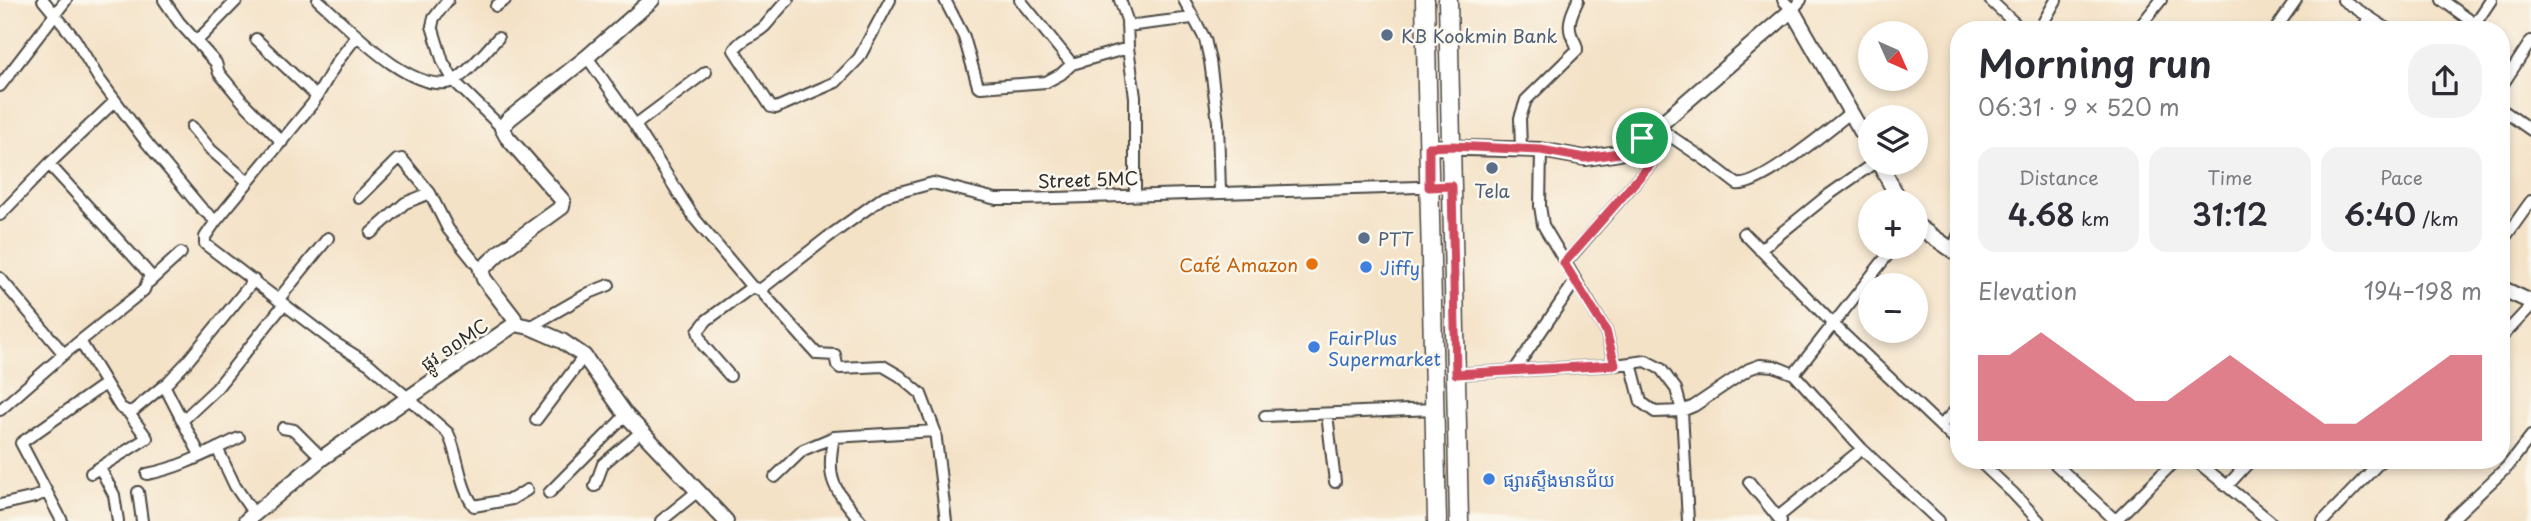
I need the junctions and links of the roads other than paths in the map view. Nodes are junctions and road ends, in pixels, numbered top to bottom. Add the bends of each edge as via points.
1 (43, 0) edge
2 (66, 0) edge
3 (164, 0) edge
4 (237, 0) edge
5 (318, 0) edge
6 (448, 0) edge
7 (788, 0) edge
8 (890, 0) edge
9 (945, 0) edge
10 (1020, 0) edge
11 (1119, 0) edge
12 (1184, 0) edge
13 (1425, 0) edge
14 (1448, 0) edge
15 (1578, 0) edge
16 (1990, 0) edge
17 (2056, 0) edge
18 (2161, 0) edge
19 (2296, 0) edge
20 (2343, 0) edge
21 (2442, 0) edge
22 (2491, 0) edge
23 (649, 1) edge
24 (1792, 3) edge
25 (55, 14) junction
26 (1192, 18) junction
27 (2371, 18) junction
28 (2012, 21) edge
29 (2044, 21) edge
30 (2144, 21) edge
31 (2281, 21) edge
32 (2368, 21) edge
33 (2376, 21) edge
34 (2466, 21) edge
35 (2477, 21) edge
36 (1127, 26) junction
37 (357, 36) junction
38 (498, 38) dead end
39 (256, 39) dead end
40 (197, 41) junction
41 (2531, 41) edge
42 (1128, 48) junction
43 (587, 57) junction
44 (1072, 64) junction
45 (4, 72) edge
46 (706, 72) dead end
47 (2510, 73) edge
48 (454, 81) junction
49 (0, 86) edge
50 (317, 97) junction
51 (115, 101) junction
52 (1851, 112) junction
53 (2510, 118) edge
54 (635, 125) junction
55 (1858, 125) edge
56 (191, 127) dead end
57 (1657, 127) junction
58 (502, 128) junction
59 (2531, 130) edge
60 (1642, 138) junction
61 (282, 142) junction
62 (1451, 146) junction
63 (1429, 147) junction
64 (1521, 149) junction
65 (1541, 150) junction
66 (49, 164) junction
67 (1858, 174) edge
68 (247, 181) junction
69 (1452, 186) junction
70 (1429, 187) junction
71 (430, 193) junction
72 (1220, 193) junction
73 (1135, 195) junction
74 (359, 198) dead end
75 (2531, 201) edge
76 (0, 215) edge
77 (216, 221) junction
78 (2510, 230) edge
79 (1928, 231) edge
80 (371, 233) dead end
81 (1744, 233) dead end
82 (328, 238) dead end
83 (1950, 243) edge
84 (1760, 250) junction
85 (181, 253) dead end
86 (1885, 259) edge
87 (1564, 263) junction
88 (481, 270) junction
89 (0, 278) edge
90 (254, 280) junction
91 (1576, 280) junction
92 (149, 282) junction
93 (609, 285) dead end
94 (756, 289) junction
95 (2510, 293) edge
96 (281, 302) junction
97 (2531, 304) edge
98 (515, 324) junction
99 (1834, 325) junction
100 (530, 327) junction
101 (2510, 328) edge
102 (80, 341) junction
103 (64, 354) junction
104 (584, 356) junction
105 (1631, 363) junction
106 (1615, 365) junction
107 (1514, 371) junction
108 (1456, 374) junction
109 (1794, 374) junction
110 (730, 376) dead end
111 (105, 384) junction
112 (164, 385) junction
113 (408, 398) junction
114 (1434, 409) junction
115 (0, 410) edge
116 (1682, 411) junction
117 (128, 412) junction
118 (1327, 414) junction
119 (626, 415) junction
120 (1265, 416) dead end
121 (1950, 416) edge
122 (184, 419) junction
123 (536, 420) dead end
124 (1940, 426) junction
125 (283, 428) dead end
126 (935, 430) junction
127 (641, 432) junction
128 (1950, 435) edge
129 (2531, 436) edge
130 (834, 437) junction
131 (239, 438) dead end
132 (217, 448) junction
133 (1862, 449) junction
134 (200, 455) junction
135 (322, 458) junction
136 (2510, 463) edge
137 (1988, 469) edge
138 (2061, 469) edge
139 (2167, 469) edge
140 (2206, 469) edge
141 (2243, 469) edge
142 (2373, 469) edge
143 (2505, 469) edge
144 (147, 474) dead end
145 (775, 477) dead end
146 (1335, 482) dead end
147 (1749, 482) dead end
148 (595, 486) dead end
149 (2227, 486) junction
150 (527, 490) dead end
151 (698, 491) junction
152 (46, 492) junction
153 (138, 492) dead end
154 (550, 494) dead end
155 (0, 505) edge
156 (250, 518) edge
157 (1780, 519) edge
158 (62, 521) edge
159 (118, 521) edge
160 (142, 521) edge
161 (661, 521) edge
162 (726, 521) edge
163 (861, 521) edge
164 (946, 521) edge
165 (1437, 521) edge
166 (1459, 521) edge
167 (1688, 521) edge
168 (1939, 521) edge
169 (2039, 521) edge
170 (2115, 521) edge
171 (2270, 521) edge
172 (2323, 521) edge
173 (2450, 521) edge

1 - 25 street
2 - 25 street
3 - 40 street
4 - 40 street
5 - 37 street
6 - 48 street via 432,26
7 - 8 street via 734,50 771,107 836,82 859,58
9 - 44 street via 964,37 978,86 1046,82
10 - 44 street
11 - 36 street
12 - 26 street
13 - 63 main road
14 - 62 main road
15 - 64 street via 1569,27 1577,50 1526,100 1520,118
16 - 28 street
17 - 29 street
18 - 30 street
19 - 31 street
20 - 27 street
21 - 34 street
22 - 35 street
23 - 43 street
24 - 52 street
24 - 57 street
25 - 45 street
25 - 51 street
26 - 36 street
26 - 72 street via 1205,39 1210,61
27 - 32 street
27 - 33 street
36 - 42 street
37 - 48 street via 411,75 434,83
37 - 50 street
38 - 48 street
39 - 50 street
40 - 61 street via 243,102
41 - 47 street
42 - 44 street
42 - 73 street via 1135,97
43 - 54 street
43 - 58 street
45 - 49 street
46 - 54 street
48 - 58 street
50 - 61 street
51 - 66 street
51 - 77 street
52 - 55 street
52 - 57 street via 1757,180 1742,185
53 - 59 street
54 - 94 street via 695,219
56 - 68 street
57 - 60 street
58 - 88 street via 563,201 562,207
60 - 65 street via 1619,153 1585,158
60 - 87 street via 1650,165
61 - 68 street
62 - 63 street
62 - 64 street
62 - 69 main road
63 - 70 main road
64 - 65 street
65 - 87 street via 1543,225
66 - 76 street
66 - 92 street via 150,275
67 - 84 street
68 - 77 street
69 - 70 street, Street 5MC
69 - 108 main road
70 - 72 street, Street 5MC
70 - 114 main road
71 - 74 street via 402,159
71 - 80 street via 405,203
71 - 88 street via 448,229
72 - 73 street, Street 5MC
73 - 94 street, Street 5MC via 996,199 933,183 885,196
75 - 78 street
77 - 90 street via 205,244
79 - 83 street
81 - 84 street
82 - 96 street
84 - 99 street
85 - 92 street
86 - 99 street
87 - 91 street
88 - 98 street
89 - 103 street
90 - 96 street
90 - 112 street
91 - 106 street via 1606,331
91 - 107 street
92 - 102 street
93 - 100 street
94 - 110 street, Street 5MC via 707,320 698,331 703,345
94 - 126 street via 817,354 835,355 838,366 883,366 900,376 921,394
95 - 97 street
96 - 113 street via 369,364
96 - 122 street via 216,388
97 - 101 street
98 - 100 street, ផ្លូវ ១០MC
98 - 113 street, ផ្លូវ ១០MC
99 - 109 street
99 - 124 street
100 - 104 street, ផ្លូវ ១០MC
102 - 103 street
102 - 111 street
103 - 115 street
104 - 119 street, ផ្លូវ ១០MC
104 - 123 street
105 - 106 street
105 - 116 street via 1646,361 1661,369 1676,389
105 - 116 street via 1641,402 1648,409
106 - 107 street
107 - 108 street
108 - 166 main road
109 - 116 street via 1760,365
109 - 133 street
111 - 117 street
111 - 152 street via 21,443
112 - 117 street
112 - 122 street
113 - 135 street, ផ្លូវ ១០MC
113 - 150 street via 448,433 474,506 512,499
114 - 118 street
114 - 165 main road
116 - 167 street
117 - 159 street via 147,438 96,470 114,495
118 - 120 street
118 - 146 street
119 - 127 street, ផ្លូវ ១០MC
119 - 154 street
121 - 124 street
122 - 134 street
124 - 128 street
125 - 135 street via 294,430
126 - 130 street
126 - 164 street
127 - 148 street via 603,464
127 - 151 street, ផ្លូវ ១០MC
129 - 136 street
130 - 145 street via 803,450
130 - 163 street via 832,481
131 - 132 street
132 - 134 street
132 - 156 street
133 - 157 street
133 - 168 street
134 - 144 street
135 - 156 street, ផ្លូវ ១០MC
137 - 169 street
138 - 170 street
139 - 170 street
140 - 149 street
141 - 149 street
142 - 172 street
143 - 173 street
147 - 157 street
149 - 171 street
151 - 161 street
151 - 162 street, ផ្លូវ ១០MC
152 - 155 street
152 - 158 street
153 - 160 street

